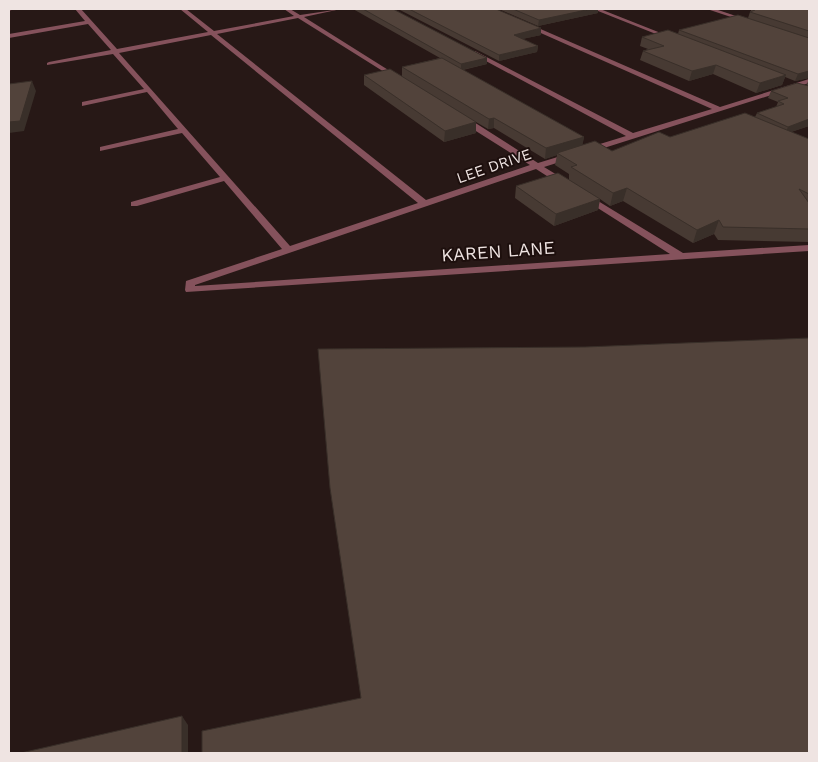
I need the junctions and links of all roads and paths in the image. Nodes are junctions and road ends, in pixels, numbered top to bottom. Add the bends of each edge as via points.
1 (78, 9) edge
2 (183, 9) edge
3 (287, 9) edge
4 (338, 9) edge
5 (596, 9) edge
6 (710, 9) edge
7 (299, 16) junction
8 (518, 21) edge
9 (90, 22) junction
10 (755, 24) edge
11 (212, 32) junction
12 (9, 36) edge
13 (677, 40) edge
14 (467, 50) edge
15 (114, 51) junction
16 (49, 64) dead end
17 (809, 81) edge
18 (406, 83) edge
19 (790, 84) junction
20 (148, 90) junction
21 (809, 91) edge
22 (85, 104) dead end
23 (719, 109) junction
24 (455, 114) edge
25 (183, 130) junction
26 (632, 136) junction
27 (103, 149) dead end
28 (537, 166) junction
29 (226, 178) junction
30 (134, 204) dead end
31 (425, 204) junction
32 (809, 248) edge
33 (289, 251) junction
34 (680, 256) junction
35 (190, 286) joint

1 - 9 street
2 - 11 street
3 - 7 street
4 - 7 street
5 - 13 street
6 - 10 street
7 - 11 street
7 - 18 street
8 - 23 street
9 - 12 street
9 - 15 street
11 - 15 street
11 - 31 street
14 - 26 street
15 - 16 street
15 - 20 street
17 - 19 street, LEE DRIVE
19 - 21 street
19 - 23 street, LEE DRIVE
20 - 22 street
20 - 25 street
23 - 26 street, LEE DRIVE
24 - 28 street
25 - 27 street
25 - 29 street
26 - 28 street, LEE DRIVE
28 - 31 street, LEE DRIVE
28 - 34 street
29 - 30 street
29 - 33 street
31 - 33 street, LEE DRIVE
32 - 34 street, KAREN LANE
33 - 35 street, LEE DRIVE
34 - 35 street, KAREN LANE

